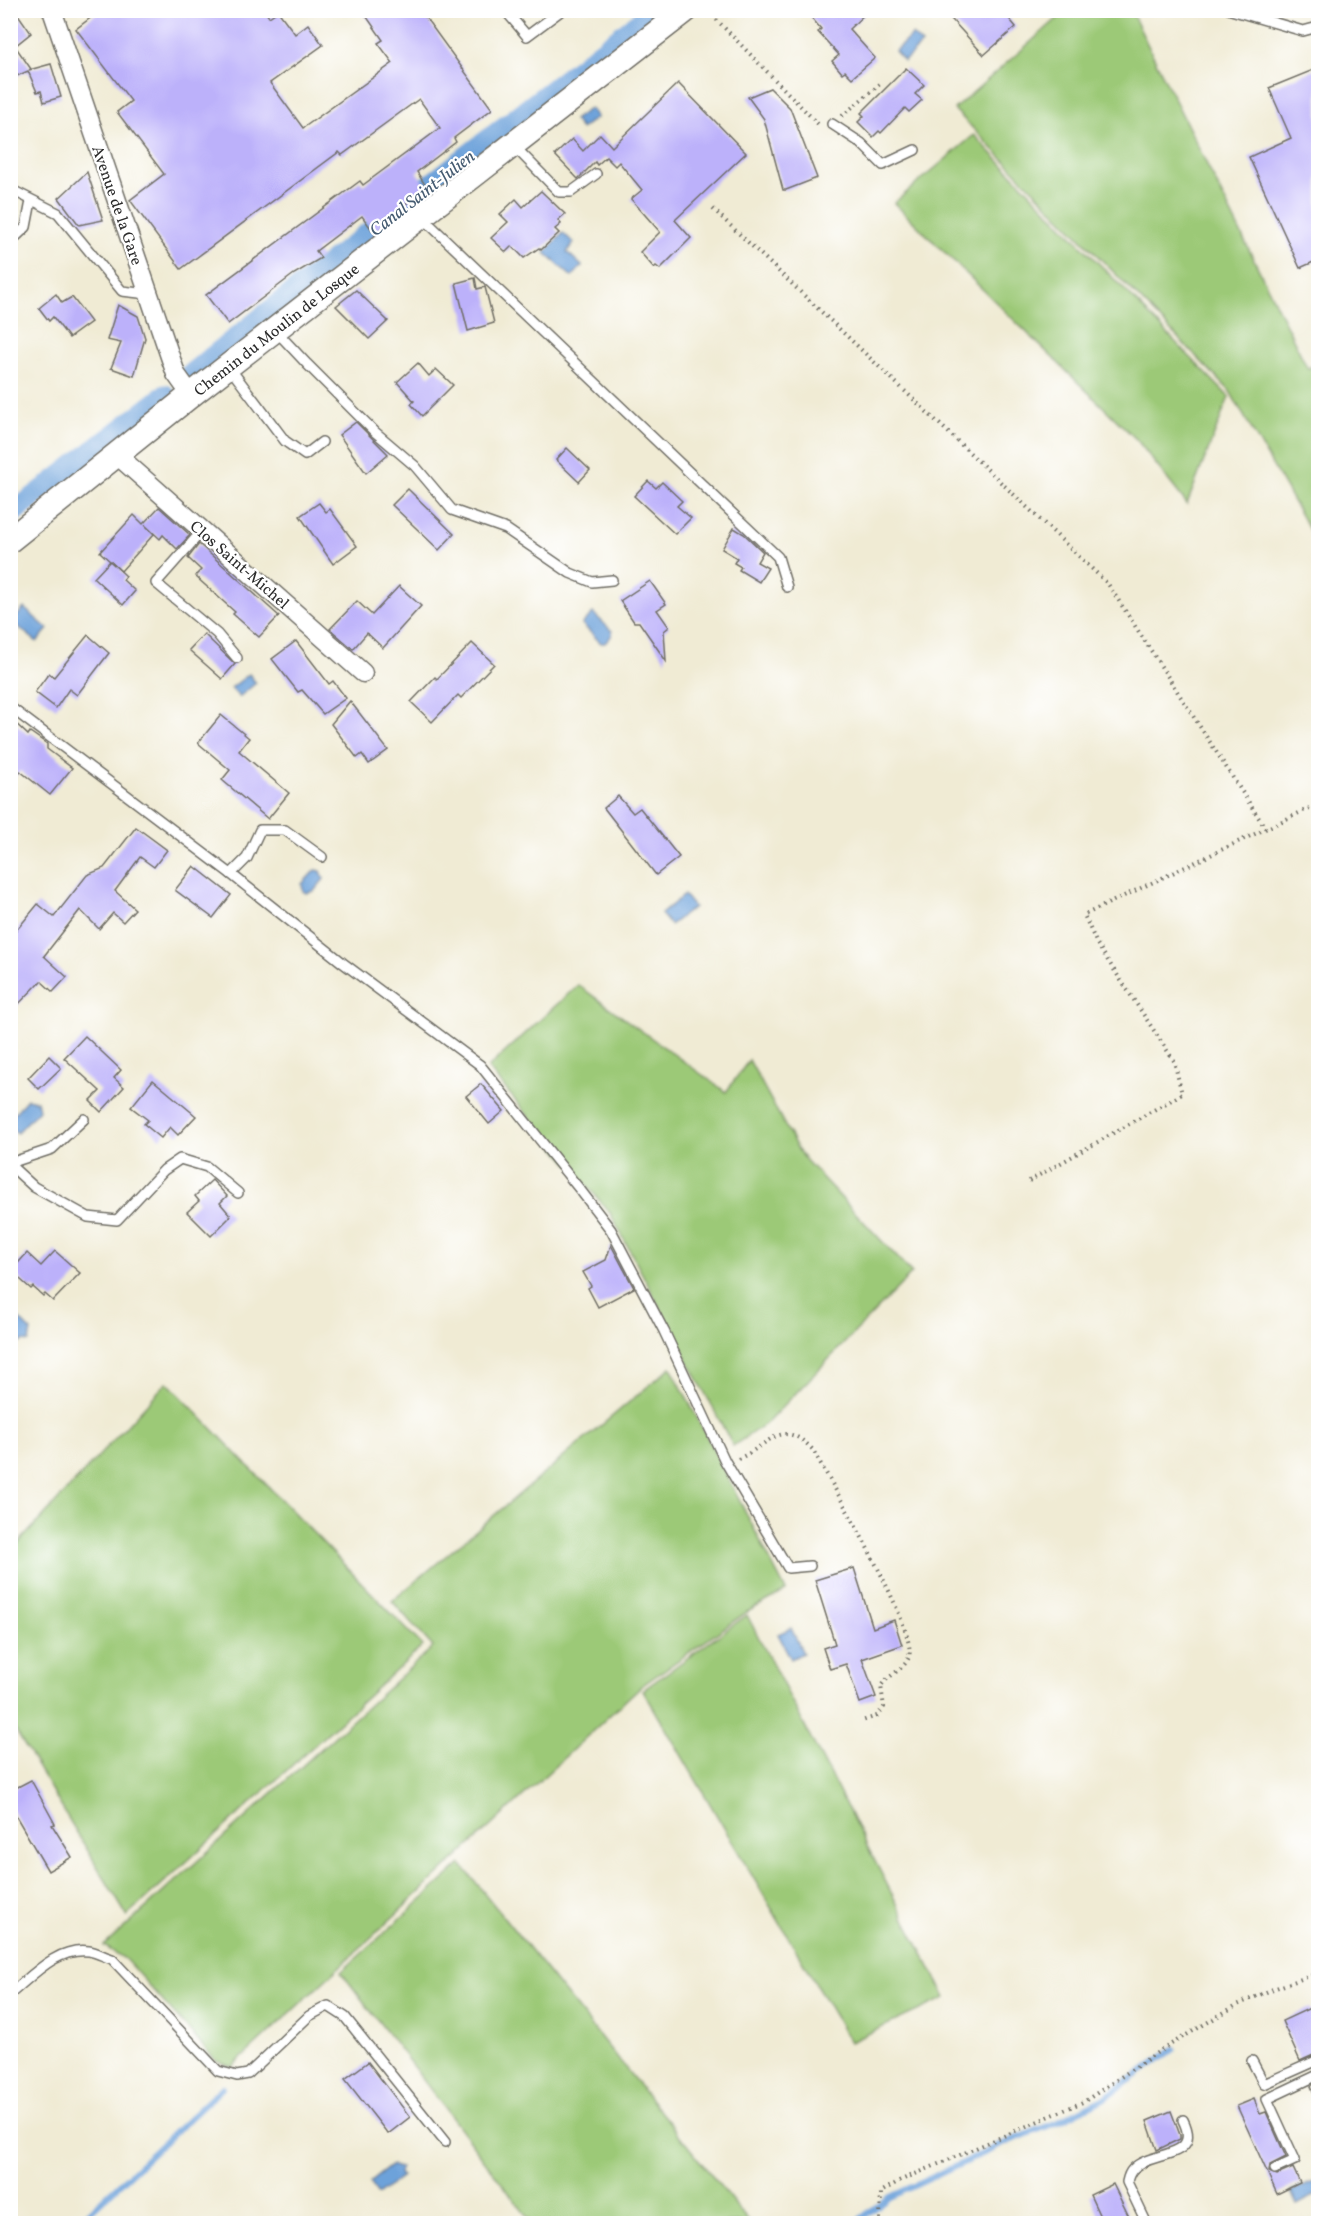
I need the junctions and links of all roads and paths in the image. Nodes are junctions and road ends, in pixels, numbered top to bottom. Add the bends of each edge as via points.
1 (52, 10) edge
2 (505, 10) edge
3 (562, 10) edge
4 (686, 10) edge
5 (708, 10) edge
6 (1231, 10) edge
7 (1318, 27) edge
8 (880, 84) dead end
9 (832, 124) junction
10 (512, 145) junction
11 (915, 150) dead end
12 (596, 174) dead end
13 (10, 189) edge
14 (31, 201) junction
15 (713, 209) dead end
16 (421, 216) junction
17 (10, 242) edge
18 (148, 294) junction
19 (276, 330) junction
20 (229, 367) junction
21 (191, 395) junction
22 (322, 442) dead end
23 (117, 455) junction
24 (202, 531) junction
25 (10, 540) edge
26 (612, 580) dead end
27 (787, 587) dead end
28 (237, 658) dead end
29 (363, 673) dead end
30 (10, 707) edge
31 (1318, 804) edge
32 (1266, 829) junction
33 (322, 857) dead end
34 (231, 874) junction
35 (84, 1119) dead end
36 (10, 1164) edge
37 (1029, 1180) dead end
38 (237, 1193) dead end
39 (725, 1461) junction
40 (810, 1566) dead end
41 (862, 1722) dead end
42 (1318, 1973) edge
43 (10, 1994) edge
44 (1252, 2061) dead end
45 (1318, 2061) edge
46 (1318, 2075) edge
47 (1183, 2120) dead end
48 (445, 2142) dead end
49 (1275, 2169) dead end
50 (880, 2218) dead end
51 (1147, 2223) edge

1 - 18 street, Avenue de la Gare
2 - 3 lane via 526,36
4 - 10 street, Chemin du Moulin de Losque
5 - 9 path via 825,130
6 - 7 lane via 1303,31
8 - 9 path
9 - 11 lane via 861,143 883,165
10 - 12 lane via 559,192 572,192
10 - 16 street, Chemin du Moulin de Losque
13 - 14 lane
14 - 17 lane via 26,227
14 - 18 lane via 58,213 122,291
15 - 32 path via 1108,584
16 - 19 street, Chemin du Moulin de Losque
16 - 27 lane via 778,557
18 - 21 street, Avenue de la Gare via 176,374
19 - 20 street, Chemin du Moulin de Losque
19 - 26 lane via 375,432 415,466 452,510 506,529 570,573 592,582
20 - 21 street, Chemin du Moulin de Losque
20 - 22 lane via 285,441 305,455
21 - 23 street, Chemin du Moulin de Losque
23 - 24 street, Clos Saint-Michel
23 - 25 street, Chemin du Moulin de Losque
24 - 28 lane via 156,584 217,634
24 - 29 street, Clos Saint-Michel
30 - 34 lane
31 - 32 path
32 - 37 path via 1084,915 1096,944 1174,1061 1182,1094
33 - 34 lane via 285,830 260,830 247,858
34 - 39 lane via 480,1065 611,1230
35 - 36 lane via 52,1149
36 - 38 lane via 34,1187 88,1217 117,1221 164,1170 180,1159 207,1167
39 - 40 lane via 788,1568
39 - 41 path via 739,1459 776,1436 786,1433 801,1437 813,1450 881,1573 907,1637 910,1655 905,1665 881,1686 884,1707 877,1716
42 - 50 path via 1235,2006 1085,2101 899,2181 882,2192
43 - 48 lane via 63,1953 89,1951 112,1959 218,2071 237,2076 248,2074 309,2016 328,2006 345,2017
44 - 45 lane via 1264,2084
46 - 49 lane via 1267,2099 1296,2160
47 - 51 lane via 1188,2131 1186,2143 1178,2151 1143,2161 1131,2170 1127,2182

